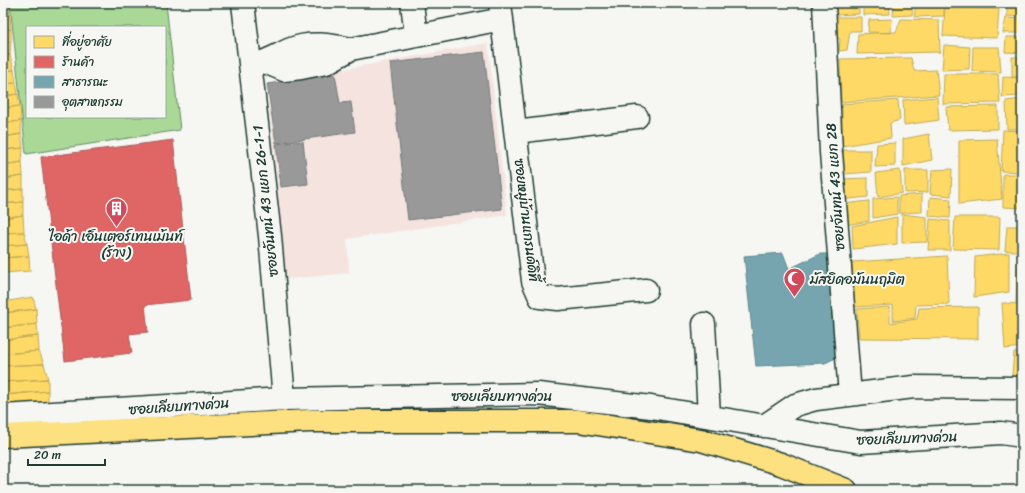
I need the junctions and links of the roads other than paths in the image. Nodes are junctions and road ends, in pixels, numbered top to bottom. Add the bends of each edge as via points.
1 (243, 3) edge
2 (412, 3) edge
3 (824, 3) edge
4 (501, 11) edge
5 (416, 36) junction
6 (258, 63) junction
7 (636, 117) dead end
8 (516, 132) junction
9 (646, 290) dead end
10 (704, 324) dead end
11 (1022, 388) edge
12 (850, 395) junction
13 (284, 399) junction
14 (3, 416) edge
15 (709, 416) junction
16 (764, 426) junction
17 (3, 436) edge
18 (1022, 436) edge
19 (846, 490) edge

1 - 6 street, ซอยจันทน์ 43 แยก 26-1-1
2 - 5 street
3 - 12 street, ซอยจันทน์ 43 แยก 28 via 831,152
4 - 5 street, ซอยหมู่บ้านแกรนด์ดิที้
4 - 8 street, ซอยหมู่บ้านแกรนด์ดิที้
5 - 6 street, ซอยหมู่บ้านแกรนด์ดิที้ via 351,49 323,44 293,48
6 - 13 street, ซอยจันทน์ 43 แยก 26-1-1
7 - 8 street
8 - 9 street, ซอยหมู่บ้านแกรนด์ดิที้ via 533,281 540,298 558,299
10 - 15 street
11 - 12 street via 914,388
12 - 16 street via 816,399 795,405
13 - 14 street, ซอยเลียบทางด่วน
13 - 15 street, ซอยเลียบทางด่วน via 538,394 651,406
15 - 16 street, ซอยเลียบทางด่วน
16 - 18 street, ซอยเลียบทางด่วน via 861,442 1001,433
17 - 19 highway via 310,421 578,421 701,440 781,464

